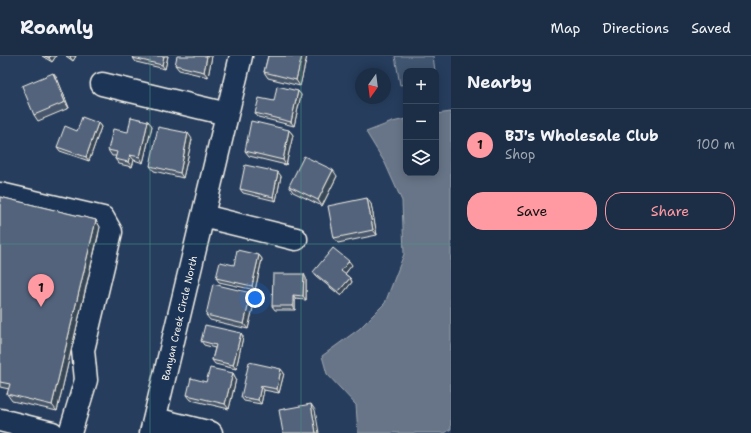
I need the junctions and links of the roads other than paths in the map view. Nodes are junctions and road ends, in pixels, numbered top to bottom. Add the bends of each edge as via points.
1 (241, 56) edge
2 (102, 84) dead end
3 (227, 114) junction
4 (0, 194) edge
5 (203, 216) junction
6 (296, 239) dead end
7 (0, 420) edge
8 (153, 426) edge
9 (52, 433) edge
10 (70, 433) edge
11 (211, 433) edge

1 - 3 street, Banyan Creek Circle North
2 - 3 street
3 - 5 street, Banyan Creek Circle North
4 - 10 street via 103,218 111,232 83,350 86,380
5 - 6 street
5 - 8 street, Banyan Creek Circle North
7 - 9 street
8 - 11 street, Banyan Creek Circle North

